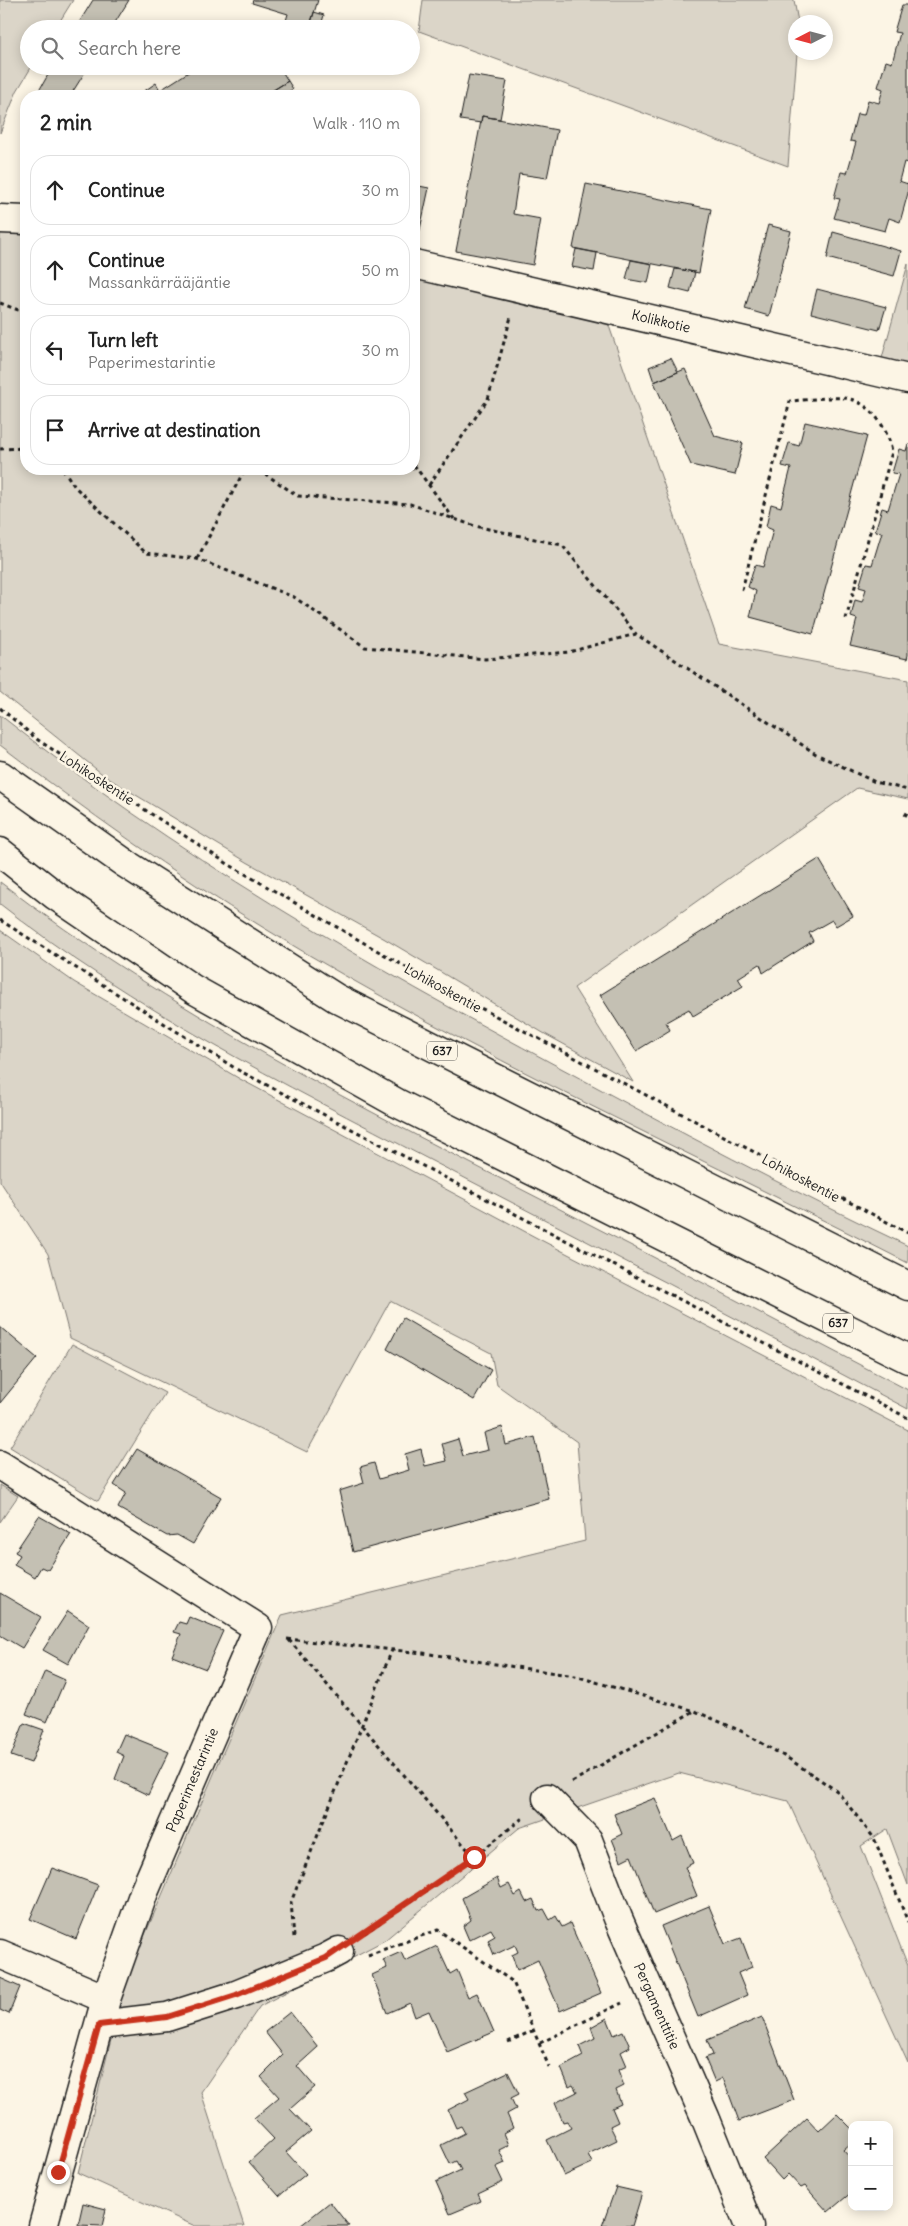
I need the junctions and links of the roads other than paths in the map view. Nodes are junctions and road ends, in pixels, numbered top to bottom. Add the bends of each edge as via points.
1 (0, 219) edge
2 (20, 220) edge
3 (420, 265) edge
4 (908, 379) edge
5 (0, 775) edge
6 (0, 852) edge
7 (908, 1286) edge
8 (908, 1359) edge
9 (0, 1465) edge
10 (547, 1798) road end
11 (343, 1948) road end
12 (0, 1954) edge
13 (106, 1999) junction
14 (99, 2025) junction
15 (44, 2226) edge
16 (749, 2226) edge

1 - 2 street
3 - 4 street, Kolikkotie
5 - 7 street, 637 via 126,864 336,998
6 - 8 street, 637 via 56,896 193,989 397,1104
9 - 13 street, Paperimestarintie via 258,1628 144,1892
10 - 16 street, Pergamenttitie via 588,1840
11 - 14 street via 236,1995 167,2017
12 - 13 street
13 - 14 street, Paperimestarintie
14 - 15 street, Paperimestarintie

